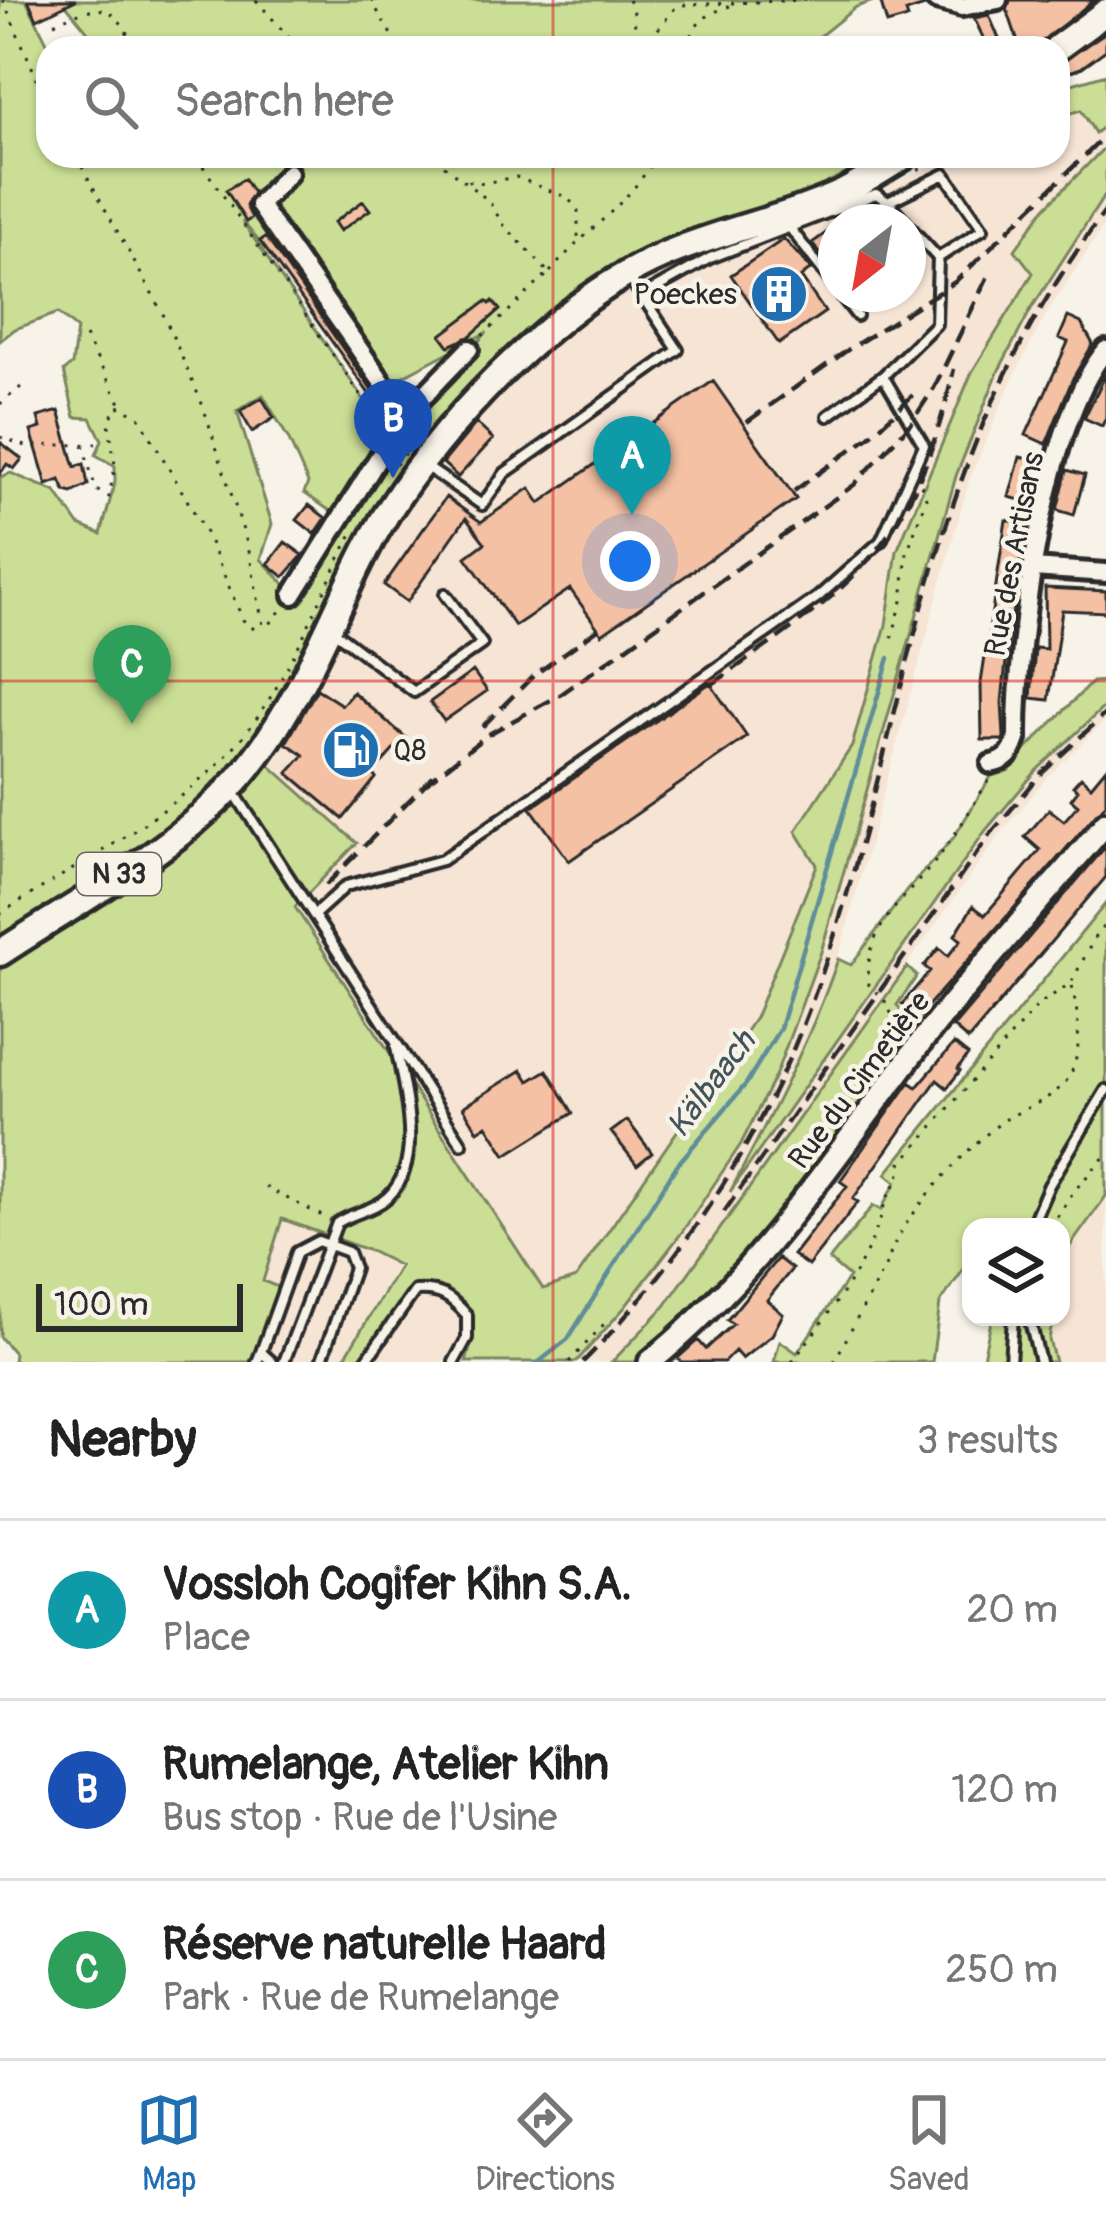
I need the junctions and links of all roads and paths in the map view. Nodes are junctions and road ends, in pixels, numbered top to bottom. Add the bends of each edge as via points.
1 (3, 0) edge
2 (256, 0) edge
3 (371, 0) edge
4 (628, 0) edge
5 (806, 0) edge
6 (936, 0) edge
7 (998, 0) edge
8 (739, 4) junction
9 (1106, 12) edge
10 (54, 22) dead end
11 (128, 36) edge
12 (288, 36) edge
13 (392, 36) edge
14 (634, 36) edge
15 (653, 36) edge
16 (693, 36) edge
17 (1070, 38) edge
18 (36, 76) edge
19 (83, 168) edge
20 (204, 168) edge
21 (448, 168) edge
22 (648, 168) edge
23 (885, 168) edge
24 (289, 173) dead end
25 (466, 181) junction
26 (887, 202) joint
27 (790, 228) junction
28 (578, 238) junction
29 (926, 244) edge
30 (938, 258) junction
31 (818, 265) edge
32 (549, 273) junction
33 (627, 274) junction
34 (642, 296) junction
35 (854, 312) edge
36 (857, 316) dead end
37 (85, 336) dead end
38 (469, 349) joint
39 (1106, 350) edge
40 (883, 376) junction
41 (21, 387) dead end
42 (430, 389) junction
43 (0, 404) edge
44 (122, 406) junction
45 (405, 415) junction
46 (828, 416) dead end
47 (460, 418) junction
48 (421, 432) dead end
49 (0, 437) edge
50 (390, 439) junction
51 (96, 444) dead end
52 (83, 445) junction
53 (422, 464) junction
54 (385, 478) dead end
55 (909, 478) junction
56 (354, 529) dead end
57 (1033, 568) junction
58 (1106, 573) edge
59 (445, 594) dead end
60 (293, 595) joint
61 (263, 625) junction
62 (329, 627) junction
63 (892, 638) dead end
64 (992, 764) joint
65 (231, 787) junction
66 (1106, 823) edge
67 (0, 914) edge
68 (314, 915) junction
69 (1106, 923) edge
70 (0, 953) edge
71 (1071, 983) junction
72 (394, 1040) junction
73 (918, 1046) junction
74 (1106, 1090) edge
75 (462, 1144) dead end
76 (1106, 1155) edge
77 (265, 1187) dead end
78 (1035, 1218) edge
79 (1057, 1218) edge
80 (337, 1223) junction
81 (326, 1244) junction
82 (607, 1321) dead end
83 (1012, 1326) edge
84 (1032, 1326) edge
85 (259, 1357) edge
86 (272, 1362) edge
87 (284, 1362) edge
88 (320, 1362) edge
89 (365, 1362) edge
90 (454, 1362) edge
91 (569, 1362) edge
92 (650, 1362) edge
93 (792, 1362) edge
94 (834, 1362) edge
95 (1010, 1362) edge
96 (1040, 1362) edge

1 - 18 path
2 - 12 path
3 - 13 path
4 - 14 path
5 - 8 path
6 - 7 street via 962,7
8 - 15 path via 675,8
8 - 16 path via 709,13
9 - 17 main road
10 - 11 path via 107,5
19 - 61 path via 203,406 248,546
20 - 50 path
21 - 25 path
22 - 28 path via 608,219
23 - 33 main road, N 33 via 841,194
24 - 45 street via 260,205
25 - 28 path via 516,177 568,198 578,211
25 - 32 path
26 - 27 lane via 875,194
26 - 30 lane via 945,174 983,229
27 - 31 lane
27 - 34 lane via 710,258
28 - 32 path
29 - 30 lane
30 - 40 lane via 936,324
32 - 38 path
33 - 34 lane
33 - 47 main road, N 33 via 557,323
34 - 53 lane via 678,350 505,473 482,505
35 - 36 lane
37 - 44 path
38 - 42 street
39 - 57 street, Rue des Artisans via 1091,369 1052,477
40 - 46 lane
40 - 55 lane via 924,445
41 - 43 path
42 - 45 street
42 - 47 street
44 - 52 path via 109,423 110,497 96,490
44 - 61 path via 140,418 167,461 243,620 254,629
45 - 50 street
47 - 53 main road, N 33
48 - 54 path
49 - 52 path via 26,446
50 - 60 street
51 - 52 path
53 - 62 main road, N 33
55 - 63 path via 926,498
55 - 68 lane via 881,541 818,597 442,860 346,886
56 - 67 path via 258,716 211,772
57 - 58 street
57 - 64 street, Rue des Artisans via 1017,740 1012,754
59 - 62 lane via 482,644 414,692
60 - 61 path
62 - 65 main road, N 33 via 258,755
64 - 73 path via 954,837 872,940 872,991 884,999 896,1030
65 - 68 lane
65 - 70 main road, N 33 via 164,844
66 - 73 main road, Rue du Cimetière
68 - 72 lane
69 - 71 path
71 - 93 path via 1038,1005 901,1162 858,1275
71 - 94 path via 1078,1019 1073,1069 1059,1089 1004,1120 945,1173 892,1243
72 - 75 lane
72 - 80 lane via 409,1122 402,1174 374,1208
73 - 92 main road, Rue du Cimetière via 742,1279
74 - 78 lane
76 - 79 path
77 - 80 path
80 - 81 lane
81 - 85 lane via 297,1252
81 - 87 lane
81 - 88 lane via 348,1252 354,1268
82 - 91 path
83 - 95 lane
84 - 96 lane
85 - 86 lane
89 - 90 lane via 415,1291 436,1290 467,1315 467,1338

